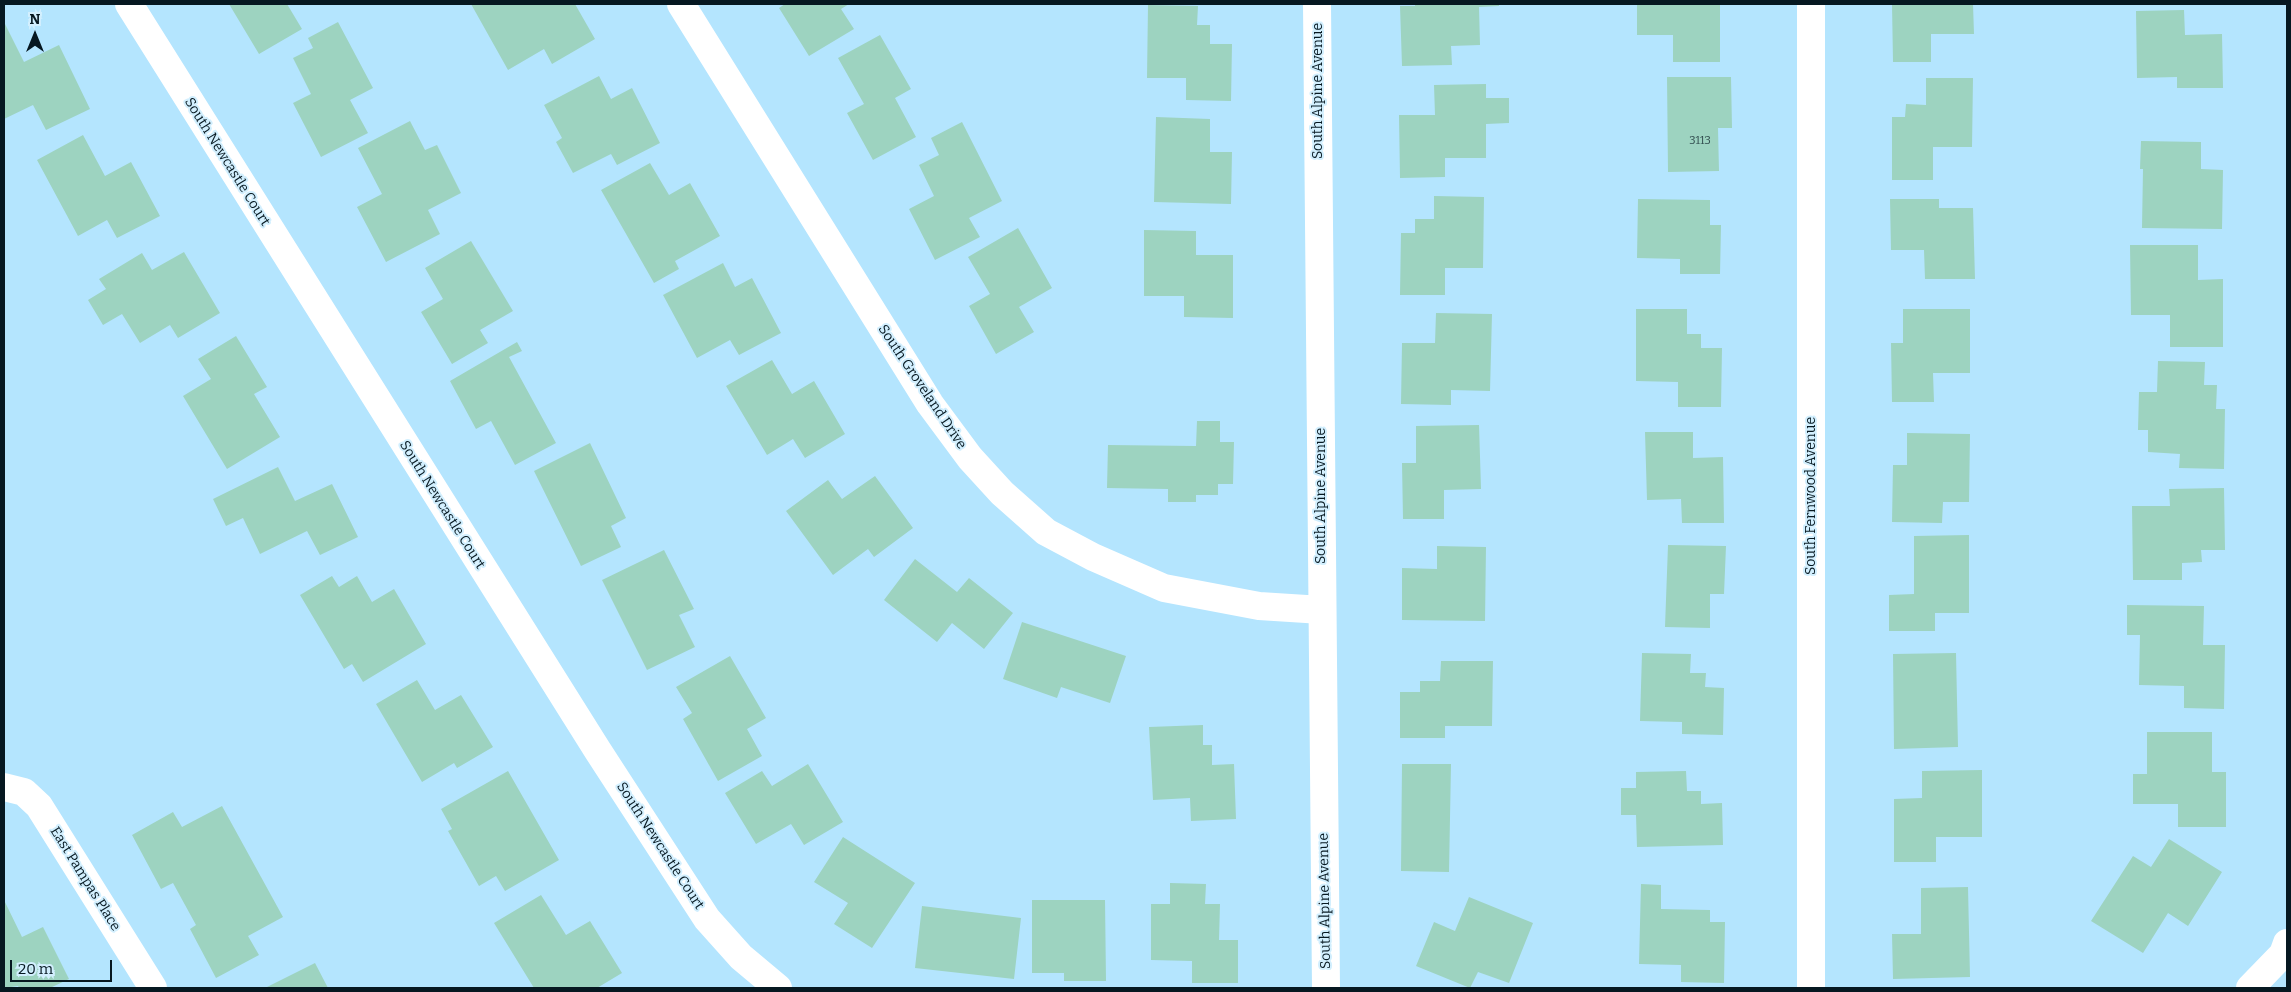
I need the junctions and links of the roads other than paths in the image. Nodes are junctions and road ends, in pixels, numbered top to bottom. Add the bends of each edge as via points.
1 (129, 4) edge
2 (681, 4) edge
3 (1317, 4) edge
4 (1811, 4) edge
5 (1322, 610) junction
6 (4, 787) edge
7 (2287, 943) edge
8 (153, 988) edge
9 (778, 988) edge
10 (1326, 988) edge
11 (1811, 988) edge
12 (2250, 988) edge

1 - 9 street, South Newcastle Court via 706,919 741,957
2 - 5 street, South Groveland Drive via 930,404 970,458 1002,493 1046,532 1092,557 1164,588 1259,606
3 - 5 street, South Alpine Avenue
4 - 11 street, South Fernwood Avenue
5 - 10 street, South Alpine Avenue
6 - 8 street, East Pampas Place via 24,792 39,806
7 - 12 street via 2283,954

